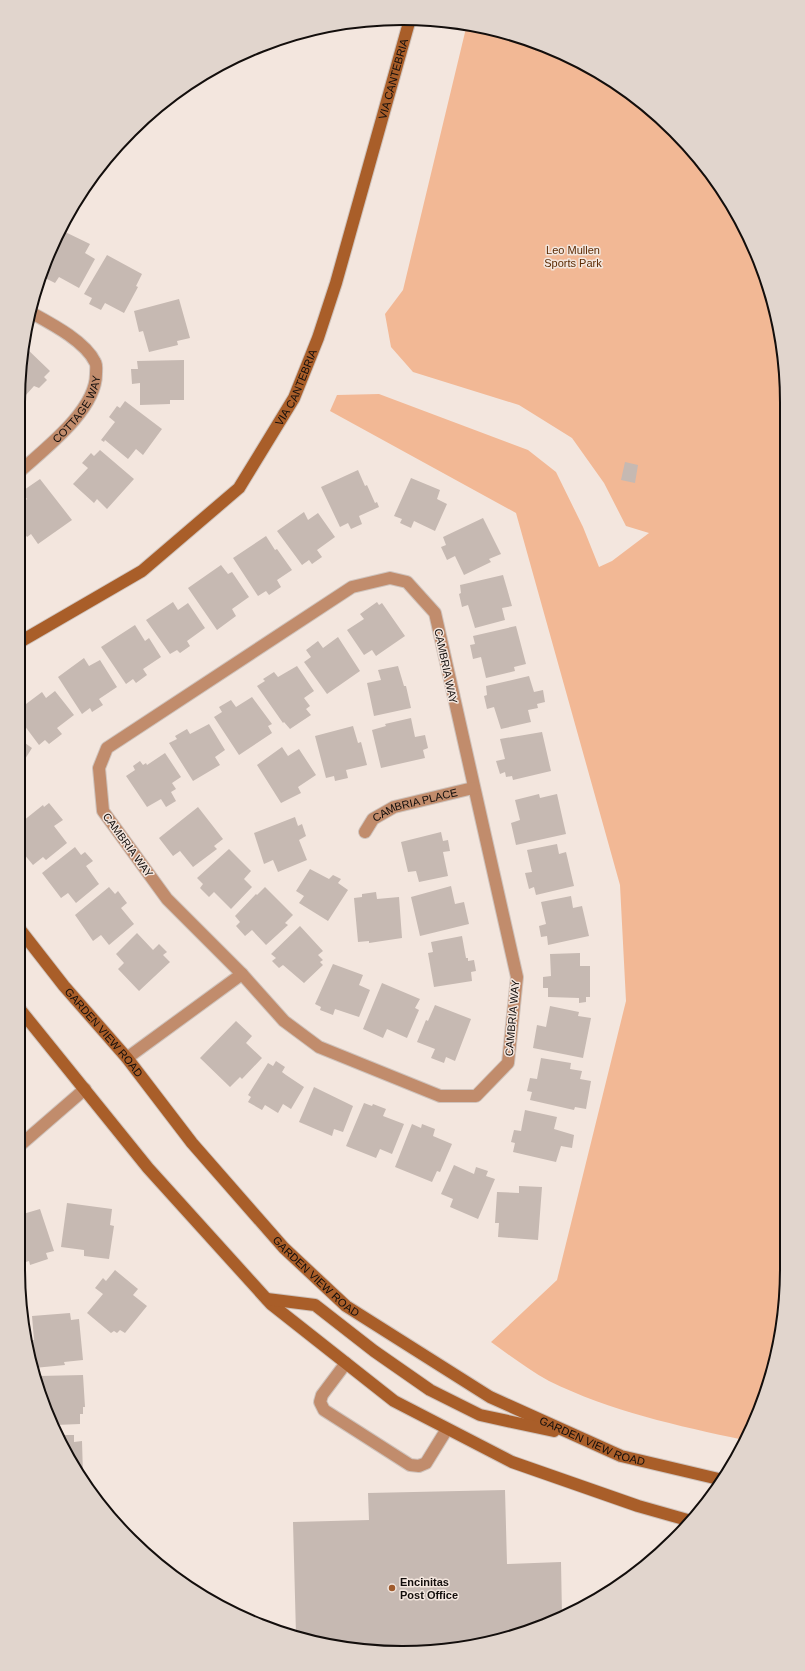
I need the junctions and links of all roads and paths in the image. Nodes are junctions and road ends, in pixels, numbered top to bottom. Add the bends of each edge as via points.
1 (408, 25) edge
2 (35, 315) edge
3 (25, 467) edge
4 (25, 639) edge
5 (473, 788) junction
6 (365, 832) dead end
7 (25, 936) edge
8 (242, 974) junction
9 (25, 1016) edge
10 (127, 1058) junction
11 (85, 1089) junction
12 (25, 1141) edge
13 (267, 1299) junction
14 (346, 1363) junction
15 (447, 1429) junction
16 (579, 1436) junction
17 (716, 1478) edge
18 (684, 1519) edge

1 - 4 main road, VIA CANTEBRIA via 336,283 318,338 294,398 239,488 142,571
2 - 3 street, COTTAGE WAY via 62,330 82,346 96,363 96,385 76,420
5 - 6 street, CAMBRIA PLACE via 394,807 373,819
5 - 8 street, CAMBRIA WAY via 517,977 508,1063 476,1096 440,1096 319,1047 284,1021
5 - 8 street, CAMBRIA WAY via 435,613 407,582 390,578 352,587 107,748 100,768 103,811 167,899
7 - 10 main road, GARDEN VIEW ROAD via 64,986
8 - 10 street
9 - 11 main road
10 - 16 main road, GARDEN VIEW ROAD via 192,1143 279,1242 346,1306 490,1397
11 - 12 street
11 - 13 main road via 148,1168
13 - 14 main road
13 - 16 main road via 315,1305 430,1390 480,1415
14 - 15 main road via 394,1401
14 - 15 street via 322,1395 320,1402 324,1410 410,1465 419,1466 426,1463
15 - 18 main road via 512,1462
16 - 17 main road, GARDEN VIEW ROAD via 622,1456

